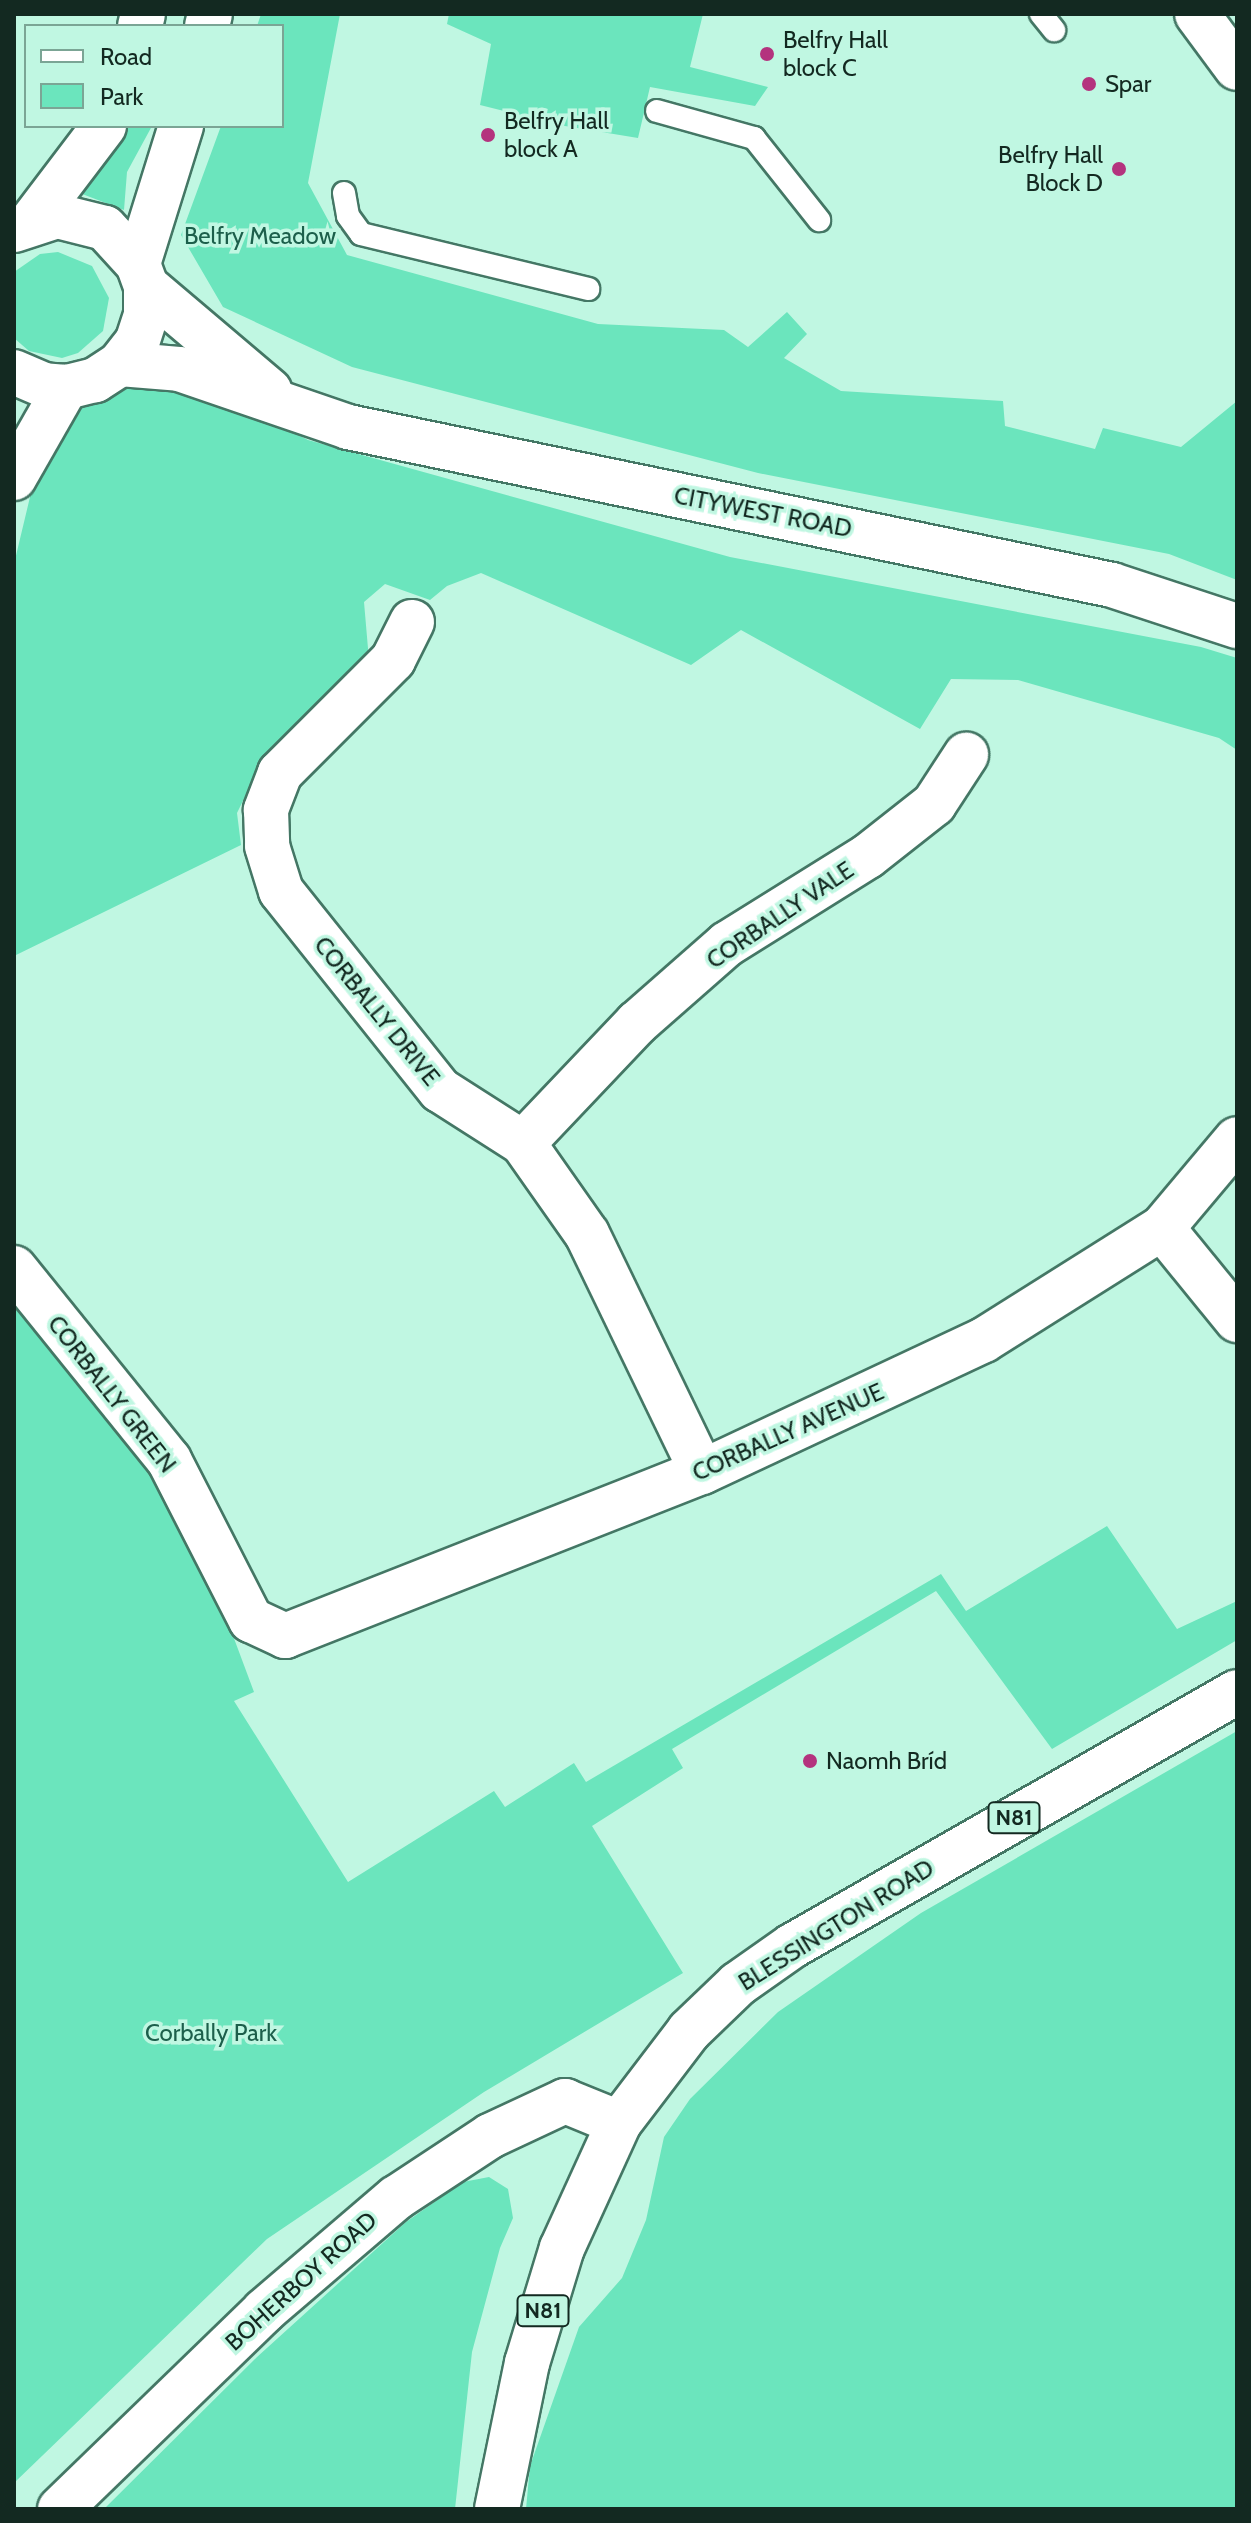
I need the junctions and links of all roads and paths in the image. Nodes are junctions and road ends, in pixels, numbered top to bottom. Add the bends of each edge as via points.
1 (1202, 15) edge
2 (1237, 68) edge
3 (657, 111) dead end
4 (102, 128) edge
5 (180, 128) edge
6 (344, 193) dead end
7 (819, 220) dead end
8 (23, 226) edge
9 (142, 275) junction
10 (588, 289) dead end
11 (120, 364) junction
12 (14, 372) edge
13 (66, 387) junction
14 (287, 405) junction
15 (14, 478) edge
16 (412, 622) dead end
17 (1237, 626) edge
18 (966, 755) dead end
19 (1237, 1139) edge
20 (523, 1143) junction
21 (1162, 1228) junction
22 (14, 1268) edge
23 (1237, 1320) edge
24 (702, 1472) junction
25 (285, 1636) joint
26 (1237, 1692) edge
27 (619, 2123) junction
28 (60, 2509) edge
29 (497, 2509) edge

1 - 2 street
3 - 7 lane via 754,138
4 - 8 street
5 - 9 street
6 - 10 lane via 348,216 361,234
8 - 9 street, CITYWEST ROAD via 82,218 124,243
9 - 11 street via 146,315 137,342
9 - 14 street, CITYWEST ROAD
11 - 13 street via 95,380
11 - 14 street, CITYWEST ROAD via 179,369
12 - 13 street via 44,385
13 - 15 street
14 - 17 street, CITYWEST ROAD via 362,430 1112,585
16 - 20 street, CORBALLY DRIVE via 393,660 280,773 266,810 267,846 281,891 393,1037 440,1090
18 - 20 street, CORBALLY VALE via 934,804 868,856 727,944 637,1023
19 - 21 street, CORBALLY AVENUE
20 - 24 street, CORBALLY DRIVE via 587,1234
21 - 23 street
21 - 24 street, CORBALLY AVENUE via 984,1340
22 - 25 street, CORBALLY GREEN via 169,1460 251,1620
24 - 25 street, CORBALLY AVENUE
26 - 27 street, BLESSINGTON ROAD / N81 via 854,1910 738,1984 689,2031
27 - 28 street, BOHERBOY ROAD via 561,2102 490,2136 396,2198 275,2300
27 - 29 street, BLESSINGTON ROAD / N81 via 562,2248 527,2363

